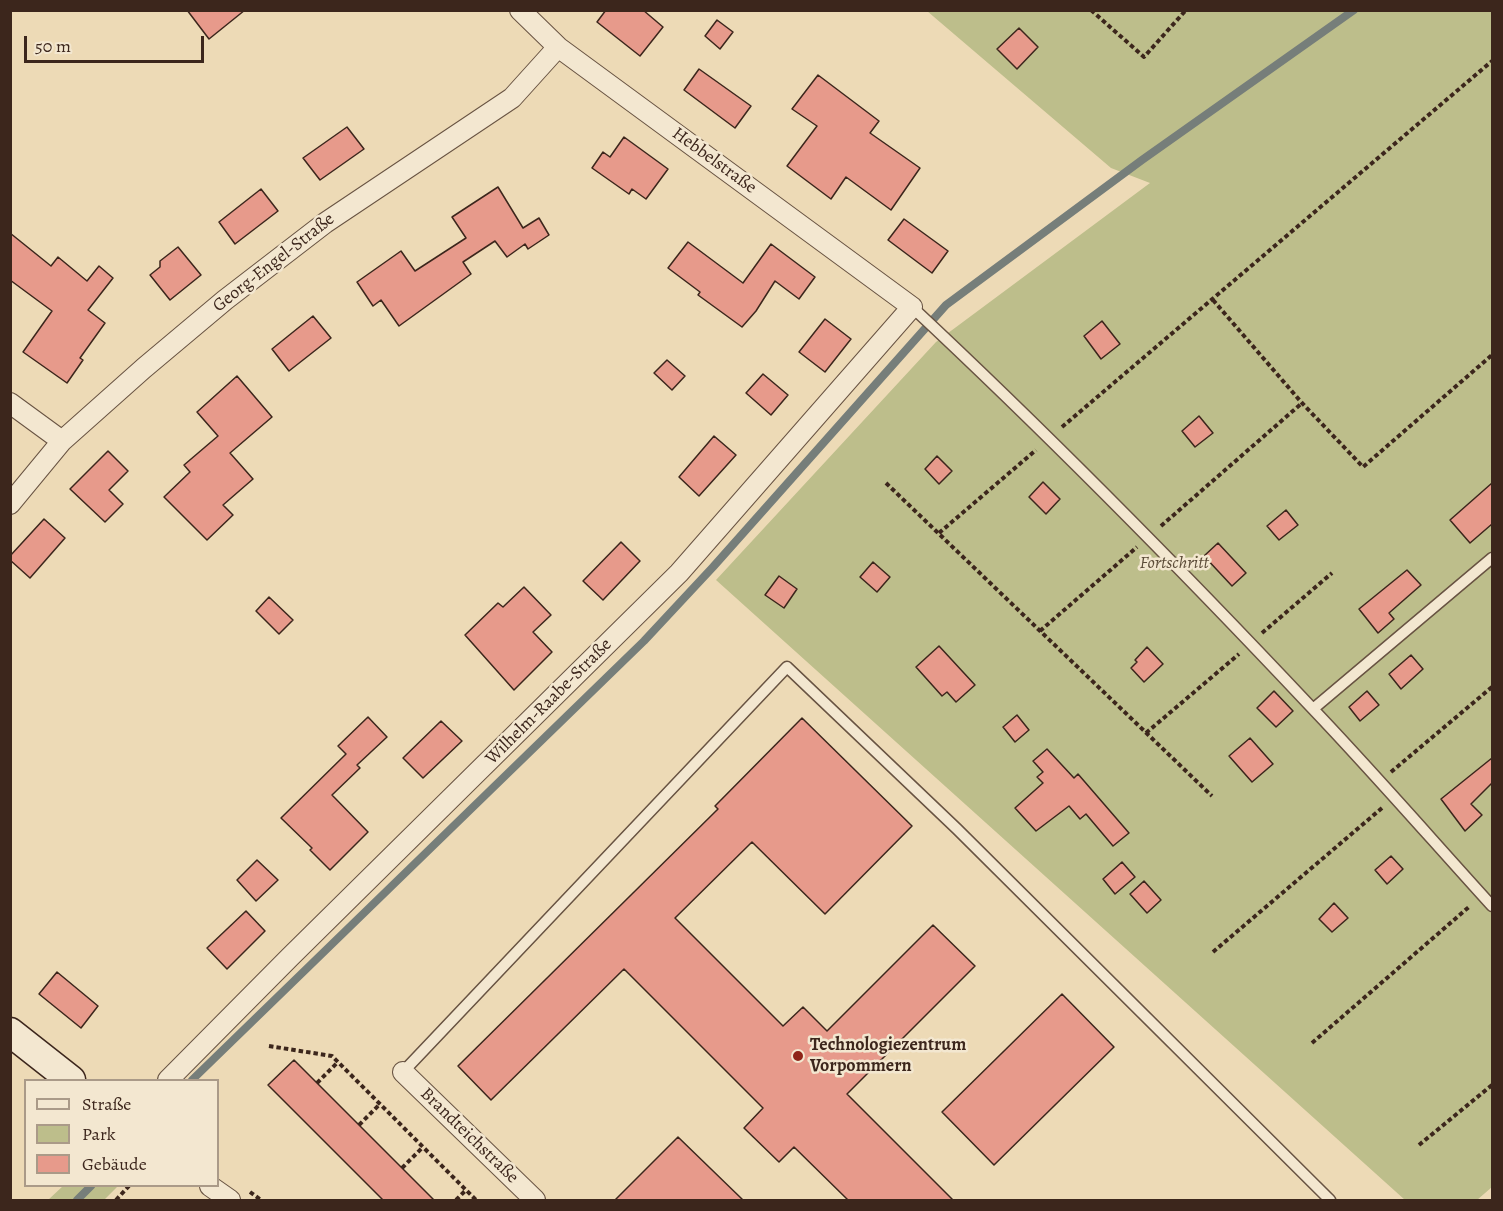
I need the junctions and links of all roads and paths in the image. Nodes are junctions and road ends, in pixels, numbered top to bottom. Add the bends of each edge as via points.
1 (520, 10) edge
2 (1091, 10) edge
3 (1186, 10) edge
4 (558, 46) junction
5 (1492, 61) edge
6 (1212, 300) junction
7 (912, 307) junction
8 (1492, 355) edge
9 (10, 403) edge
10 (1302, 403) junction
11 (1050, 438) junction
12 (62, 441) junction
13 (886, 483) dead end
14 (10, 504) edge
15 (939, 533) junction
16 (1147, 538) junction
17 (1492, 558) edge
18 (1040, 631) junction
19 (1492, 687) edge
20 (1313, 709) junction
21 (1379, 782) junction
22 (1212, 796) dead end
23 (1394, 797) junction
24 (1482, 895) junction
25 (1492, 906) edge
26 (1214, 952) dead end
27 (10, 1032) edge
28 (1311, 1043) dead end
29 (269, 1046) dead end
30 (338, 1062) junction
31 (403, 1072) joint
32 (70, 1079) edge
33 (169, 1079) edge
34 (316, 1083) dead end
35 (1492, 1085) edge
36 (380, 1104) junction
37 (359, 1125) dead end
38 (1419, 1145) dead end
39 (423, 1147) junction
40 (402, 1168) dead end
41 (127, 1187) edge
42 (213, 1187) edge
43 (466, 1190) junction
44 (116, 1200) edge
45 (230, 1200) edge
46 (456, 1200) edge
47 (476, 1200) edge
48 (535, 1200) edge
49 (1330, 1200) edge

1 - 4 street, Hebbelstraße
2 - 3 path via 1144,57
4 - 7 street, Hebbelstraße
4 - 12 street, Georg-Engel-Straße via 512,98 325,223 225,300
5 - 6 path
6 - 10 path
6 - 11 path
7 - 11 lane
7 - 33 street, Wilhelm-Raabe-Straße via 679,573
8 - 10 path via 1363,467
9 - 12 street
10 - 16 path
11 - 15 path
11 - 16 lane
12 - 14 street, Georg-Engel-Straße
13 - 15 path
15 - 18 path
16 - 18 path
16 - 20 lane
17 - 20 lane
18 - 22 path
19 - 21 path
20 - 21 lane
21 - 23 lane
23 - 24 lane
23 - 26 path
24 - 25 lane
24 - 28 path
27 - 32 street
29 - 30 path via 332,1056
30 - 34 path
30 - 36 path
31 - 48 street, Brandteichstraße
31 - 49 lane via 787,667 957,829
35 - 38 path
36 - 37 path
36 - 39 path
39 - 40 path
39 - 43 path
41 - 44 path
42 - 45 street
43 - 46 path
43 - 47 path

